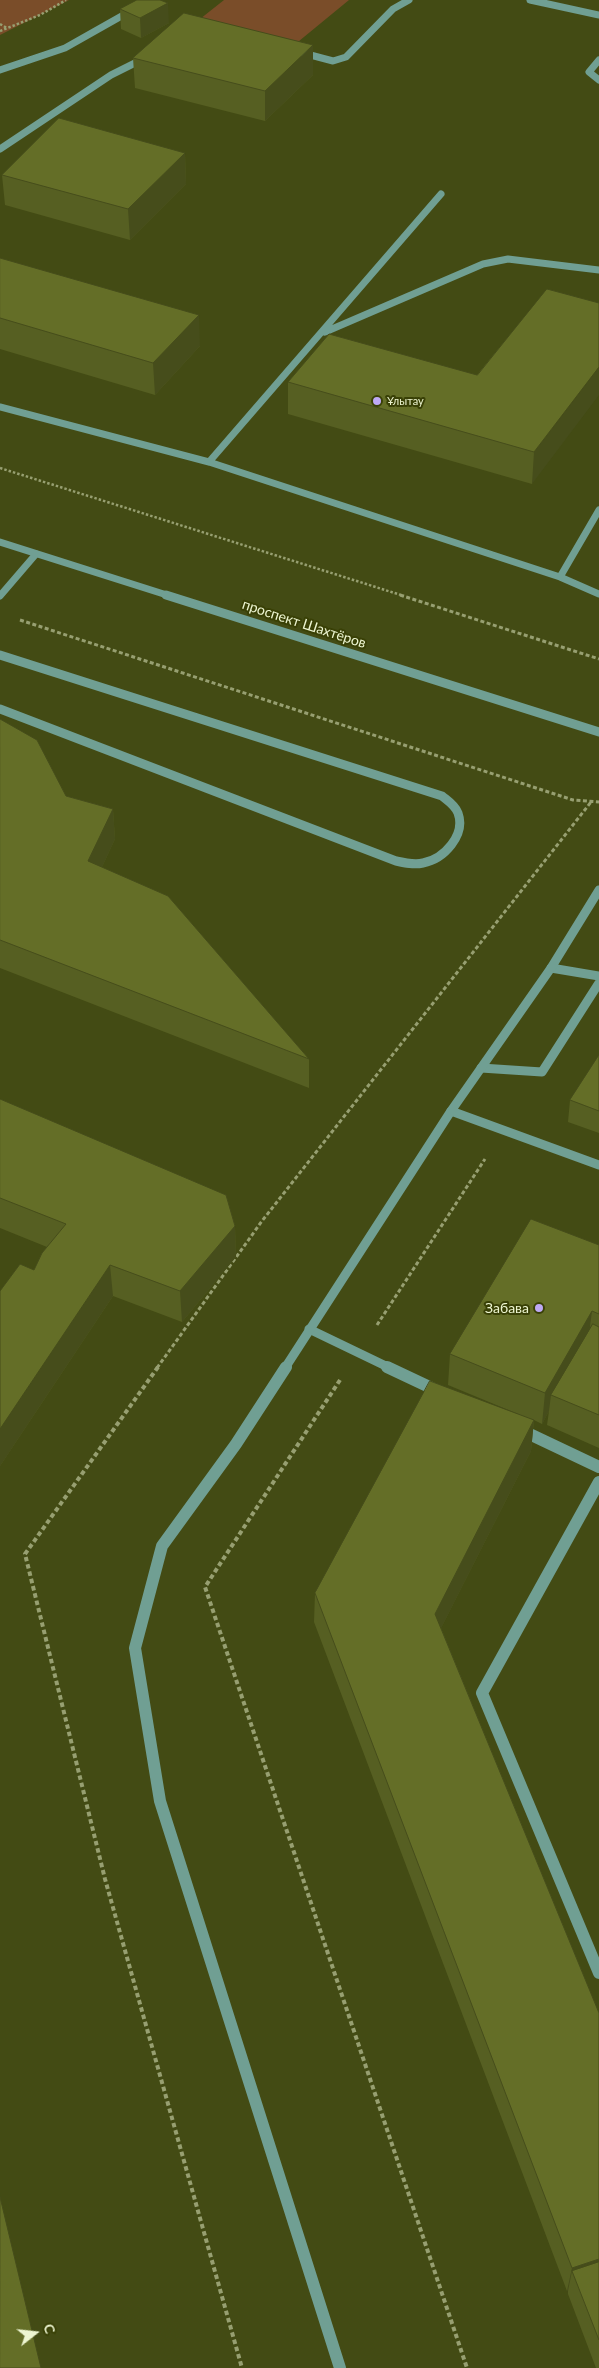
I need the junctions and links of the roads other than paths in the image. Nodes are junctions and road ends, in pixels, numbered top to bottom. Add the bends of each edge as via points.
1 (150, 0) edge
2 (408, 0) edge
3 (530, 0) edge
4 (599, 15) edge
5 (296, 52) edge
6 (151, 55) edge
7 (599, 60) edge
8 (0, 70) edge
9 (599, 80) edge
10 (0, 149) edge
11 (441, 194) dead end
12 (599, 270) edge
13 (321, 333) junction
14 (0, 407) edge
15 (209, 462) junction
16 (599, 510) edge
17 (0, 542) edge
18 (36, 554) junction
19 (560, 577) junction
20 (599, 594) edge
21 (0, 596) edge
22 (0, 655) edge
23 (0, 708) edge
24 (599, 731) edge
25 (599, 890) edge
26 (551, 968) junction
27 (599, 976) edge
28 (599, 983) edge
29 (481, 1068) junction
30 (451, 1111) junction
31 (599, 1165) edge
32 (310, 1329) junction
33 (448, 1395) edge
34 (510, 1425) edge
35 (599, 1467) edge
36 (599, 1482) edge
37 (599, 1973) edge
38 (340, 2368) edge

1 - 8 street via 65,48
2 - 5 street via 394,9 346,57 332,61
3 - 4 street
6 - 10 street via 111,76
7 - 9 street via 589,72
11 - 13 street
12 - 13 street via 508,259 482,264
13 - 15 street
14 - 15 street
15 - 19 street
16 - 19 street
17 - 18 street, проспект Шахтёров
18 - 21 street
18 - 24 street, проспект Шахтёров
19 - 20 street
22 - 23 street via 442,796 454,803 459,813 460,831 445,852 425,863 396,861
25 - 26 street
26 - 27 street
26 - 29 street
28 - 29 street via 542,1072
29 - 30 street
30 - 31 street
30 - 32 street
32 - 33 street
32 - 38 street via 236,1444 162,1546 135,1648 160,1801
34 - 35 street
36 - 37 street via 482,1693

